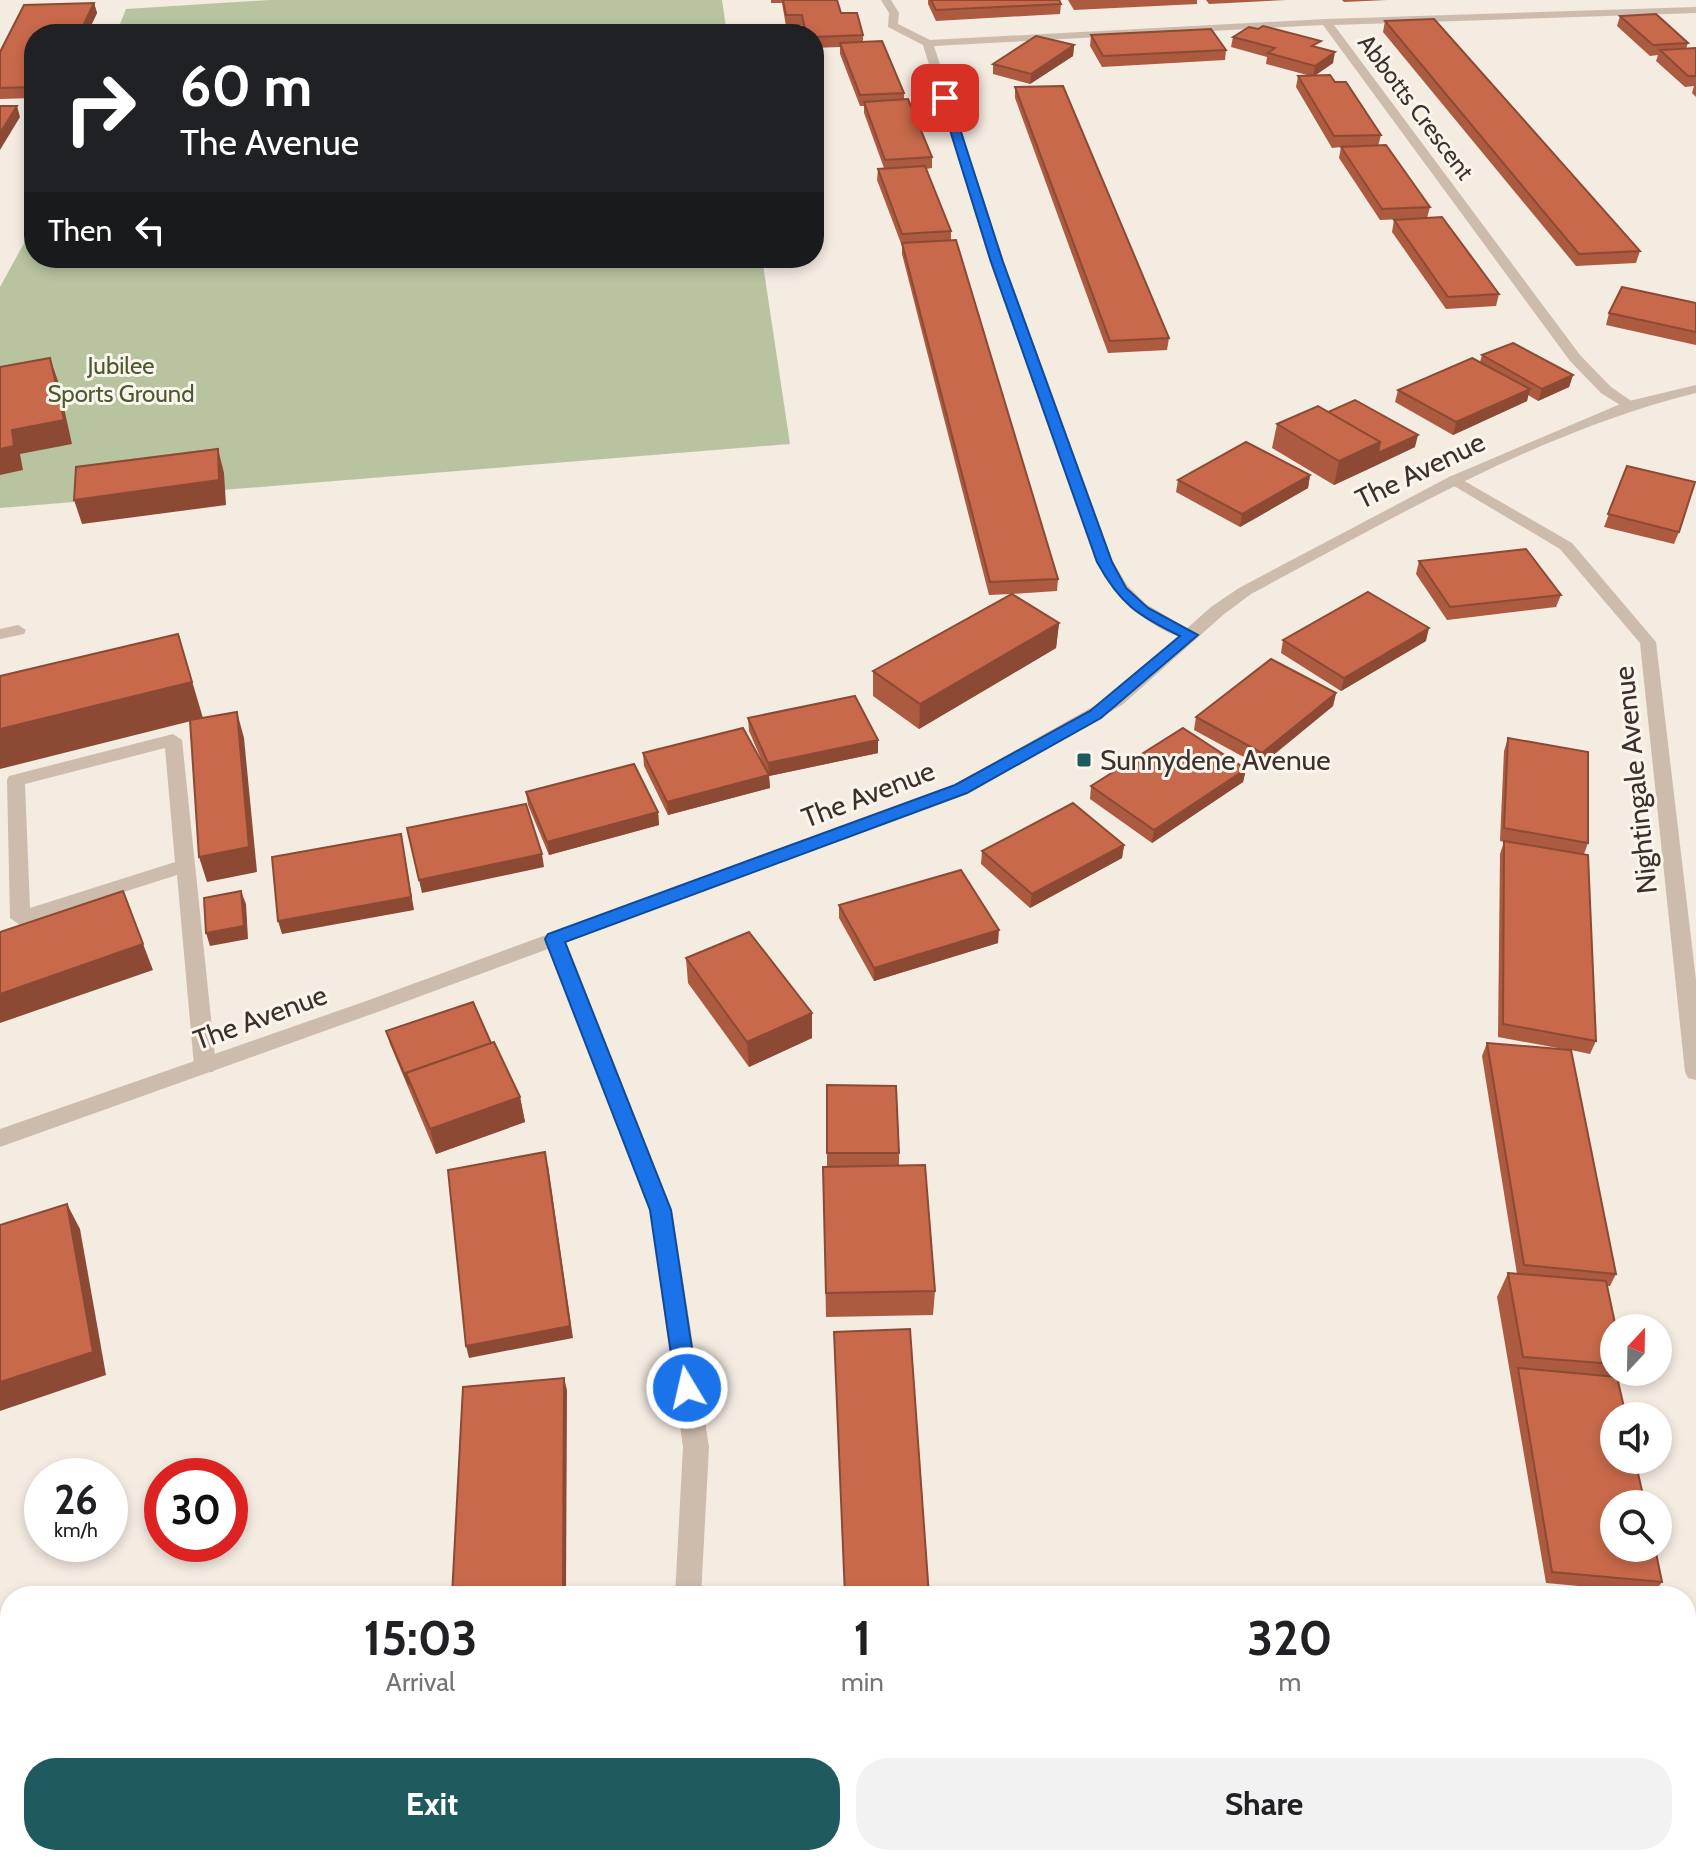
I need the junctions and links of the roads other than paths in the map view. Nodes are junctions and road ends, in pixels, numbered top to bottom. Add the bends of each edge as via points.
1 (886, 0) edge
2 (1696, 10) edge
3 (1326, 22) junction
4 (928, 43) junction
5 (1696, 389) edge
6 (1630, 405) junction
7 (1454, 480) junction
8 (1190, 635) junction
9 (183, 866) junction
10 (555, 939) junction
11 (205, 1066) junction
12 (1696, 1072) edge
13 (0, 1138) edge
14 (689, 1586) edge

1 - 4 street via 894,13 892,25
2 - 3 street
3 - 4 street, Abbotts Crescent
3 - 6 street, Abbotts Crescent via 1575,358 1606,390
4 - 8 street via 997,262 1105,562 1120,591 1142,612
5 - 6 street, The Avenue
6 - 7 street, The Avenue
7 - 8 street, The Avenue via 1245,591
7 - 12 street, Nightingale Avenue via 1566,546 1648,642
8 - 10 street, The Avenue via 1096,715 961,789
9 - 9 street via 20,918 16,780 173,740
9 - 11 street
10 - 11 street, The Avenue
10 - 14 street via 661,1210 696,1447
11 - 13 street, The Avenue

